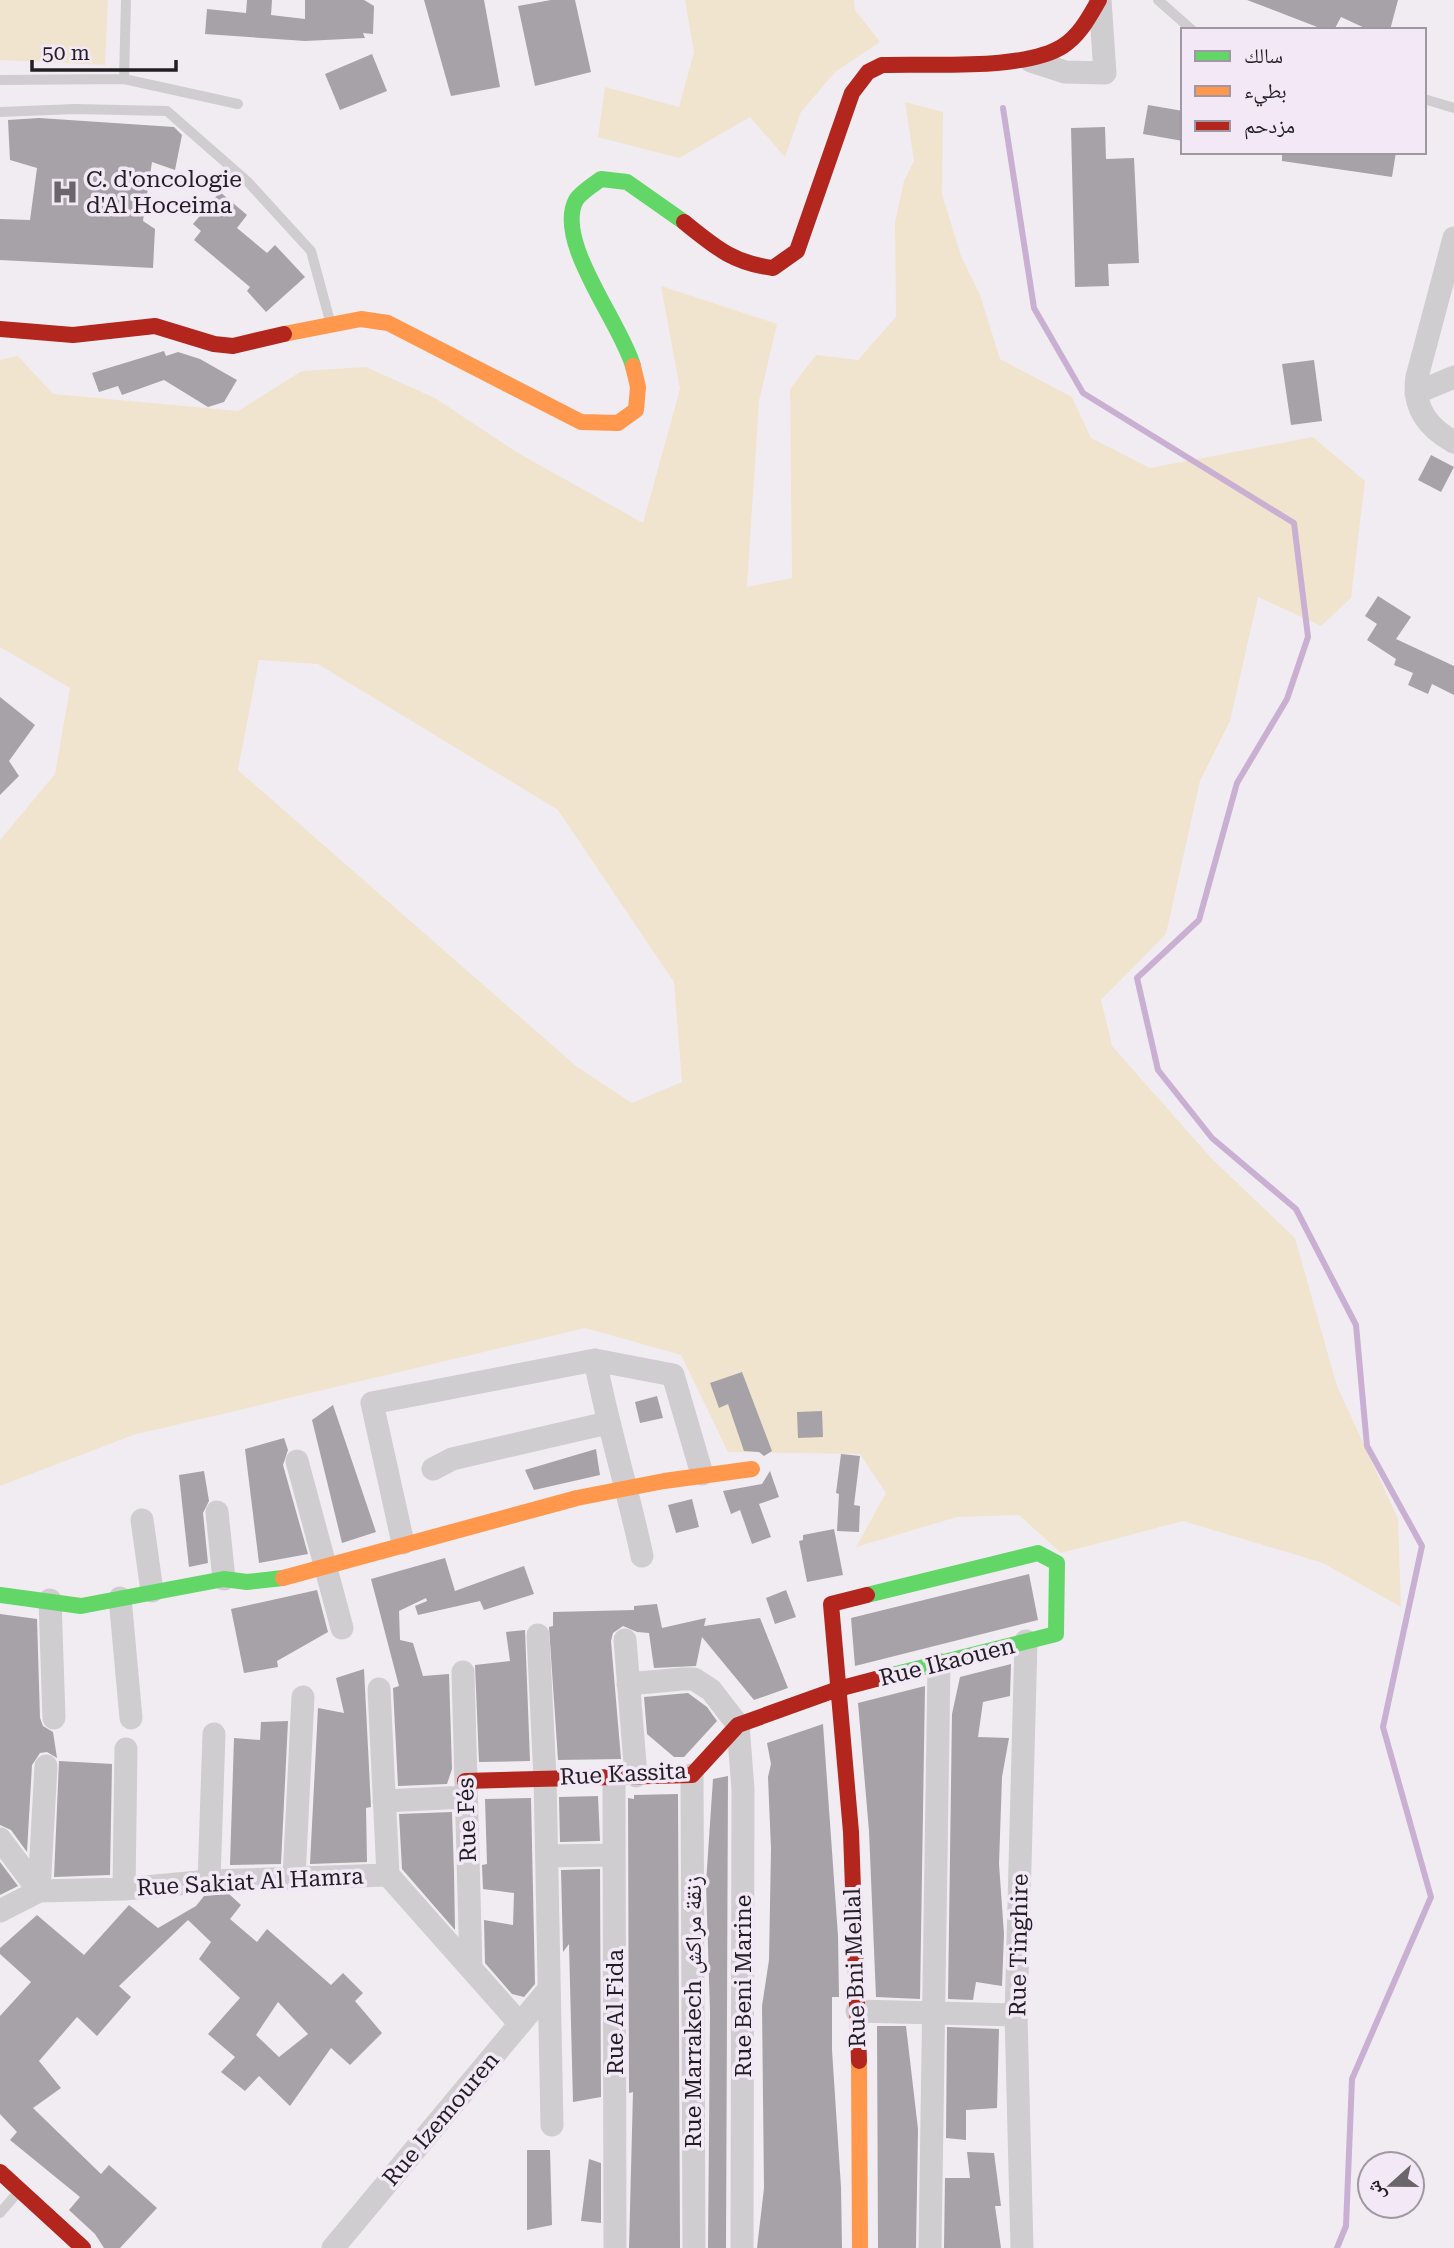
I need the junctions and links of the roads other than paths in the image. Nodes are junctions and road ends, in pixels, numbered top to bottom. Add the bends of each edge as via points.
1 (126, 0) edge
2 (1100, 0) edge
3 (1158, 0) edge
4 (1190, 28) edge
5 (1031, 61) junction
6 (124, 79) junction
7 (0, 80) edge
8 (1426, 100) edge
9 (238, 104) dead end
10 (1454, 107) edge
11 (0, 112) edge
12 (1454, 238) edge
13 (1451, 265) edge
14 (330, 324) junction
15 (0, 329) edge
16 (1454, 377) edge
17 (1416, 393) junction
18 (1454, 442) edge
19 (595, 1360) junction
20 (607, 1423) junction
21 (297, 1461) dead end
22 (433, 1469) dead end
23 (752, 1469) dead end
24 (702, 1474) junction
25 (628, 1488) junction
26 (217, 1512) dead end
27 (142, 1520) dead end
28 (403, 1543) junction
29 (642, 1556) dead end
30 (323, 1567) junction
31 (224, 1579) junction
32 (152, 1591) junction
33 (0, 1595) edge
34 (120, 1598) junction
35 (50, 1600) junction
36 (342, 1628) dead end
37 (1056, 1634) joint
38 (538, 1635) dead end
39 (625, 1640) dead end
40 (1026, 1642) junction
41 (939, 1664) junction
42 (463, 1672) dead end
43 (628, 1684) junction
44 (379, 1689) dead end
45 (838, 1689) junction
46 (303, 1697) dead end
47 (54, 1718) dead end
48 (131, 1718) dead end
49 (738, 1725) junction
50 (214, 1734) dead end
51 (126, 1749) dead end
52 (46, 1766) dead end
53 (625, 1776) junction
54 (692, 1776) junction
55 (545, 1778) junction
56 (466, 1789) junction
57 (384, 1801) junction
58 (0, 1839) edge
59 (614, 1854) junction
60 (547, 1856) junction
61 (388, 1875) junction
62 (294, 1878) junction
63 (209, 1881) junction
64 (124, 1889) junction
65 (39, 1891) junction
66 (0, 1911) edge
67 (471, 1969) junction
68 (549, 1989) junction
69 (857, 2011) junction
70 (934, 2013) junction
71 (1016, 2015) junction
72 (520, 2024) junction
73 (552, 2125) dead end
74 (0, 2172) edge
75 (8, 2199) edge
76 (62, 2248) edge
77 (83, 2248) edge
78 (333, 2248) edge
79 (615, 2248) edge
80 (694, 2248) edge
81 (742, 2248) edge
82 (860, 2248) edge
83 (930, 2248) edge
84 (1022, 2248) edge

1 - 6 lane
2 - 5 street via 1080,33 1053,53
2 - 5 street via 1105,73 1065,72
3 - 4 lane
5 - 14 street via 882,65 868,72 852,93 797,251 780,268 759,270 732,258 622,179 593,183 579,195 573,206 573,237 630,354 640,388 639,405 621,424 607,427 580,422 388,323 361,319
6 - 7 lane
6 - 9 lane
8 - 10 lane
11 - 14 lane via 167,111 248,182 311,251
12 - 13 street
13 - 17 street
14 - 15 street via 233,346 155,326 73,335
16 - 17 street
17 - 18 street via 1429,424
19 - 20 street
19 - 24 street via 673,1375
19 - 28 street via 372,1403
20 - 22 street via 452,1460
20 - 25 street
21 - 30 street
23 - 24 street
24 - 25 street
25 - 28 street
25 - 29 street
26 - 31 street
27 - 32 street
28 - 30 street
30 - 31 street via 243,1583
30 - 36 street
31 - 32 street
32 - 34 street
33 - 35 street
34 - 35 street via 81,1606
34 - 48 street
35 - 47 street
37 - 40 street, Rue Ikaouen
37 - 45 street, Rue Bni Mellal via 1057,1563 1038,1553 831,1604
38 - 55 street
39 - 43 street, Rue Al Fida
40 - 41 street, Rue Ikaouen
40 - 71 street, Rue Tinghire
41 - 45 street, Rue Ikaouen
41 - 70 street
42 - 56 street, Rue Fés
43 - 49 street via 694,1679 711,1690
43 - 53 street, Rue Al Fida
44 - 57 street
45 - 49 street, Rue Kassita
45 - 69 street, Rue Bni Mellal via 851,1834
46 - 62 street
49 - 54 street, Rue Kassita
49 - 81 street, Rue Beni Marine via 743,1789
50 - 63 street
51 - 64 street
52 - 65 street
53 - 54 street, Rue Kassita
53 - 55 street, Rue Kassita
53 - 59 street, Rue Al Fida
54 - 80 street, Rue Marrakech زنقة مراكش
55 - 56 street, Rue Kassita
55 - 60 street
56 - 57 street
56 - 67 street, Rue Fés
57 - 61 street
58 - 65 street
59 - 60 street
59 - 79 street, Rue Al Fida
60 - 68 street
61 - 62 street, Rue Sakiat Al Hamra
61 - 67 street, Rue Sakiat Al Hamra
62 - 63 street, Rue Sakiat Al Hamra
63 - 64 street, Rue Sakiat Al Hamra
64 - 65 street, Rue Sakiat Al Hamra
65 - 66 street
67 - 72 street, Rue Sakiat Al Hamra
68 - 72 street, Rue Izemouren
68 - 73 street
69 - 70 street
69 - 82 street, Rue Bni Mellal
70 - 71 street
70 - 83 street
71 - 84 street, Rue Tinghire
72 - 78 street, Rue Izemouren
74 - 75 street
75 - 76 street
75 - 77 street

